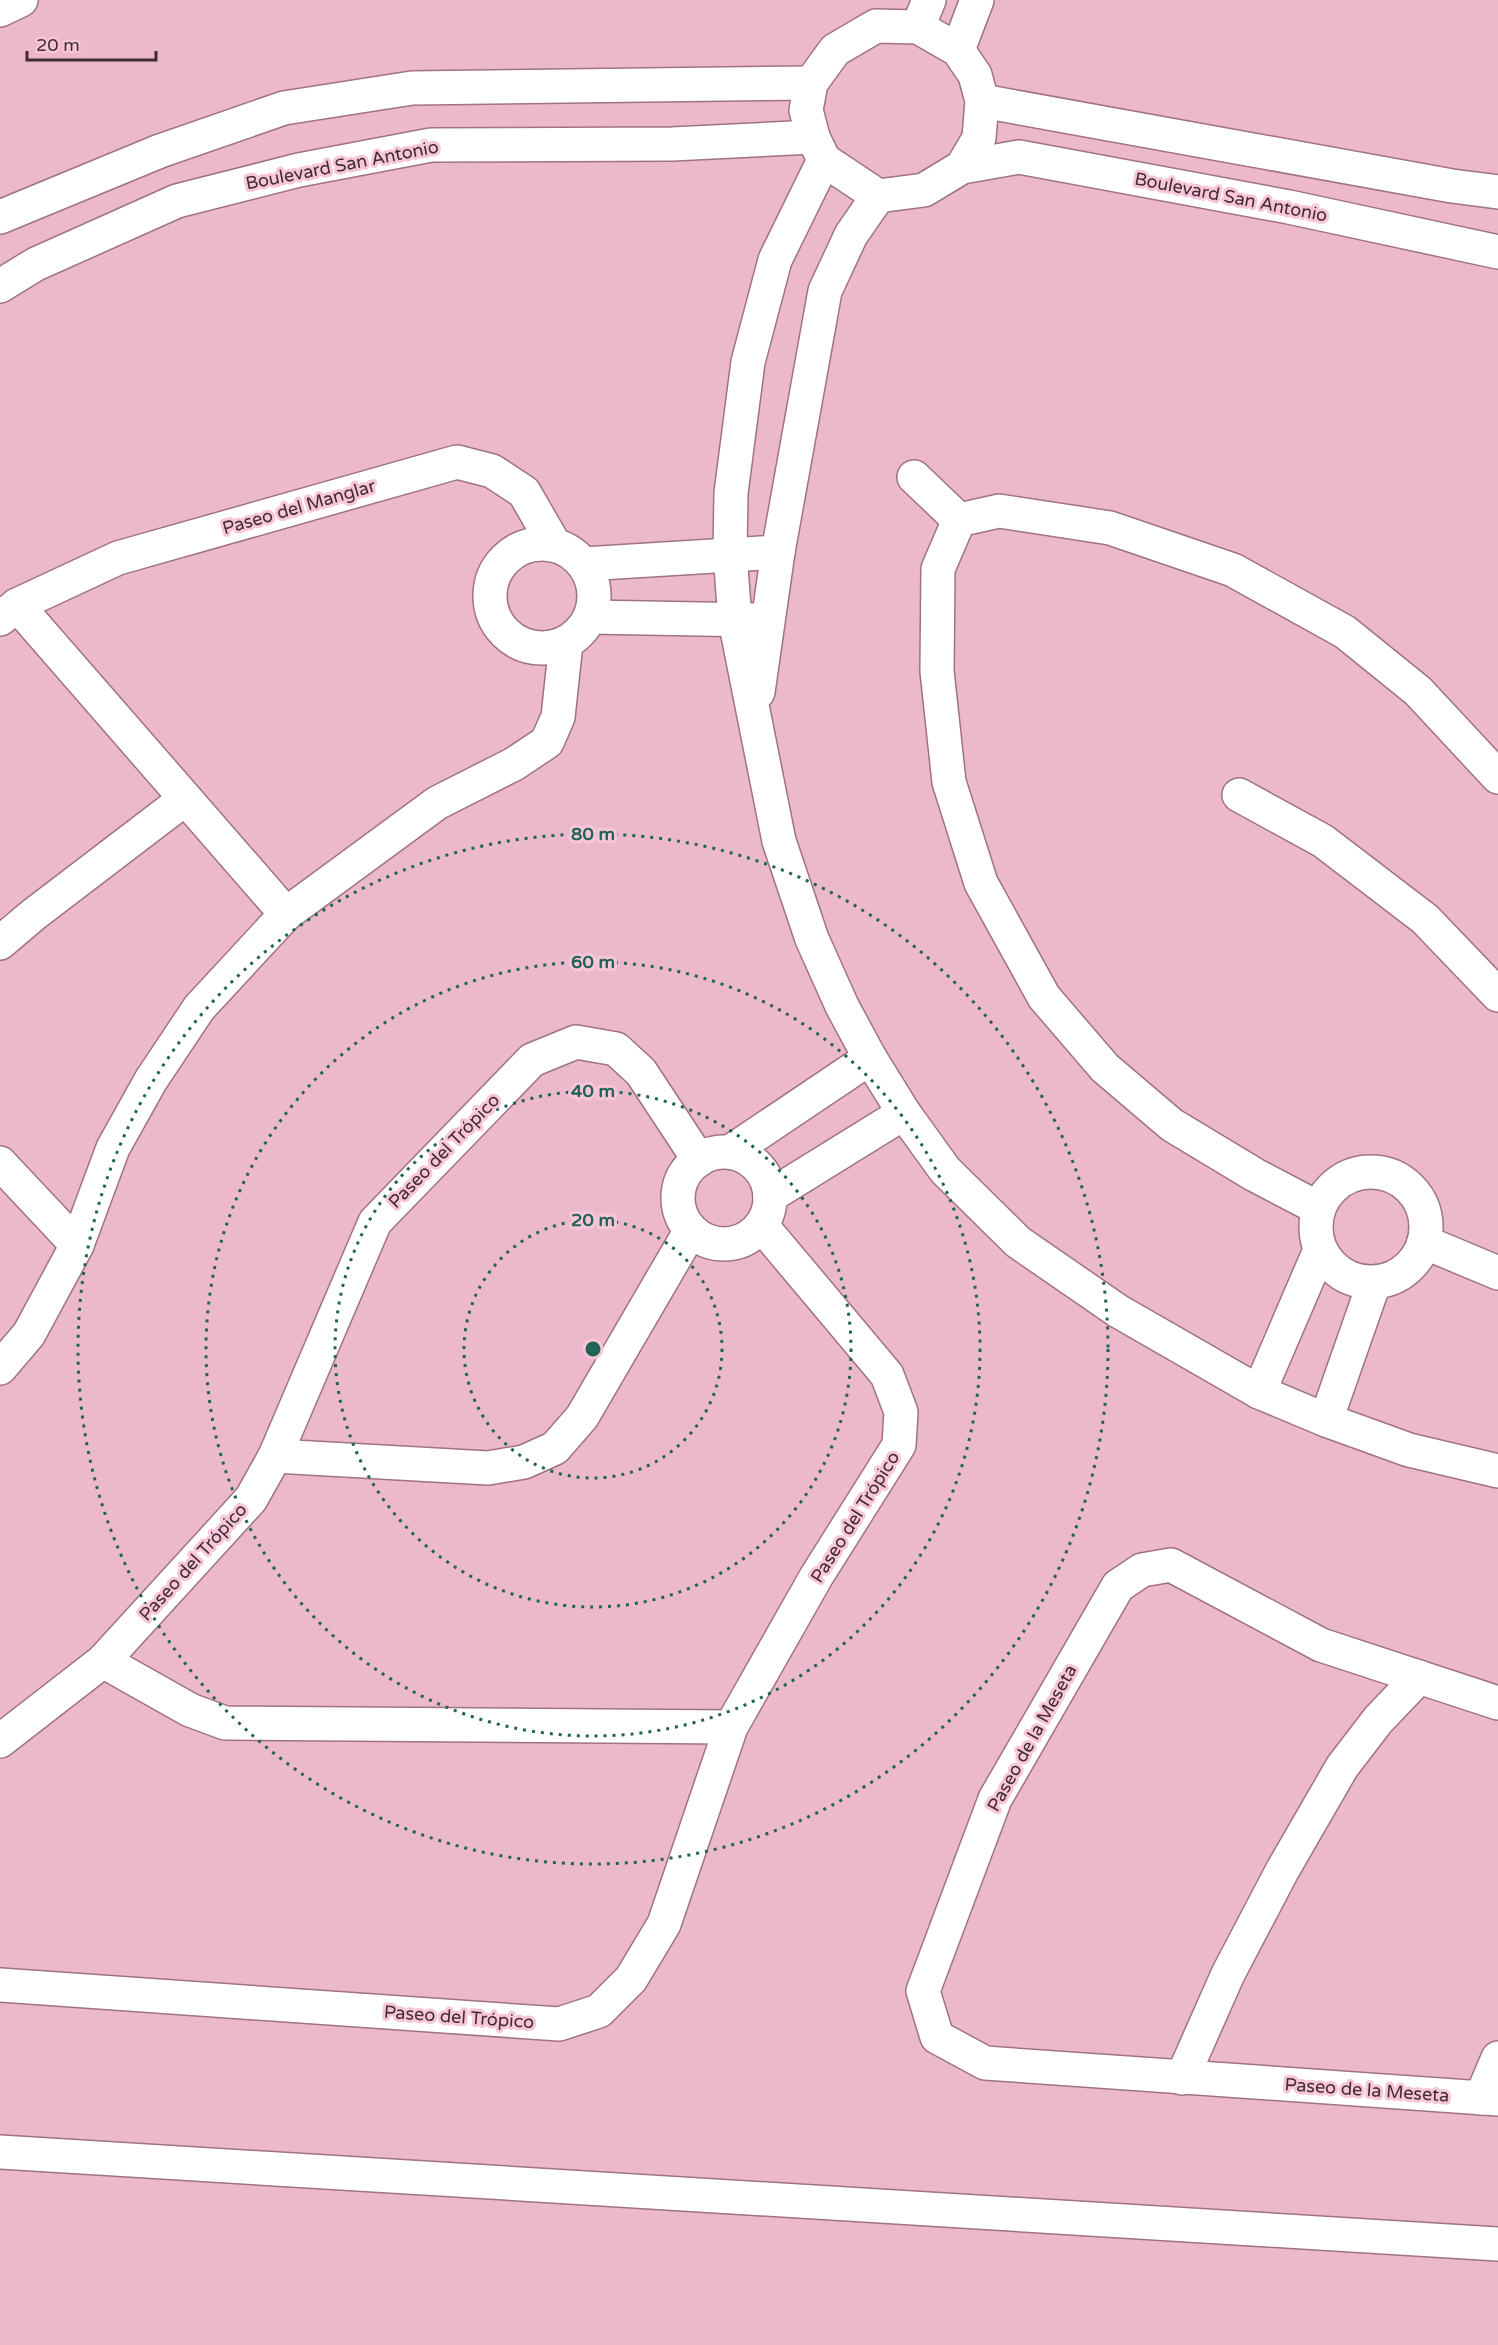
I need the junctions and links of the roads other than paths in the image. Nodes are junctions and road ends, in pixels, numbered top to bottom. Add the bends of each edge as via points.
1 (21, 0) edge
2 (977, 0) edge
3 (0, 10) edge
4 (923, 13) edge
5 (958, 50) junction
6 (811, 83) junction
7 (982, 101) junction
8 (819, 148) junction
9 (963, 167) junction
10 (1498, 192) edge
11 (878, 196) junction
12 (0, 217) edge
13 (1498, 252) edge
14 (0, 286) edge
15 (914, 477) dead end
16 (959, 520) junction
17 (554, 544) junction
18 (778, 552) junction
19 (730, 554) junction
20 (584, 564) junction
21 (8, 612) edge
22 (590, 617) junction
23 (735, 620) junction
24 (767, 620) junction
25 (566, 643) junction
26 (754, 721) junction
27 (1498, 777) edge
28 (1239, 795) dead end
29 (185, 799) junction
30 (286, 914) junction
31 (0, 943) edge
32 (1498, 995) edge
33 (870, 1058) junction
34 (904, 1113) junction
35 (714, 1156) junction
36 (0, 1163) edge
37 (1318, 1208) junction
38 (766, 1211) junction
39 (691, 1230) junction
40 (1424, 1242) junction
41 (77, 1245) junction
42 (1320, 1250) junction
43 (1498, 1273) edge
44 (1374, 1282) junction
45 (0, 1368) edge
46 (1259, 1392) junction
47 (1326, 1420) junction
48 (275, 1456) junction
49 (1498, 1471) edge
50 (103, 1661) junction
51 (1419, 1677) junction
52 (1498, 1703) edge
53 (731, 1727) junction
54 (0, 1741) edge
55 (0, 1984) edge
56 (1498, 2058) edge
57 (1182, 2078) junction
58 (1489, 2099) edge
59 (0, 2152) edge
60 (1498, 2244) edge

1 - 3 street
2 - 5 street
4 - 5 street
4 - 6 street via 876,26 835,50
5 - 7 street via 975,75
6 - 8 street via 806,110
6 - 12 street via 412,88 284,108 160,151
7 - 9 street via 979,138
7 - 10 street
8 - 11 street
8 - 14 street, Boulevard San Antonio via 431,145 298,170 177,201 36,264
8 - 19 street via 775,260 748,362 731,492
9 - 11 street, Boulevard San Antonio via 924,190
9 - 13 street, Boulevard San Antonio via 1019,157 1289,207
11 - 18 street via 852,235 825,291
15 - 16 street
16 - 27 street via 999,511 1110,528 1233,570 1344,632 1418,691
16 - 37 street via 938,569 937,671 949,782 981,883 1044,997 1106,1068 1172,1125
17 - 20 street, Paseo del Manglar
17 - 21 street, Paseo del Manglar via 524,492 492,471 457,462 118,558
17 - 25 street via 536,543 503,560 489,593 492,612 513,641 549,648
18 - 19 street
18 - 24 street
19 - 20 street
19 - 23 street
20 - 22 street via 592,581
21 - 29 street, Paseo del Manglar
22 - 23 street
22 - 25 street
23 - 24 street
23 - 26 street
24 - 26 street
25 - 30 street via 558,717 547,742 514,764 437,803
26 - 33 street via 779,841 812,939
28 - 32 street via 1323,841 1425,918
29 - 30 street, Paseo del Manglar
29 - 31 street
30 - 41 street via 200,1008 151,1080 113,1148
33 - 34 street
33 - 35 street
34 - 38 street
34 - 46 street via 945,1170 1018,1242 1118,1311
35 - 38 street, Paseo del Trópico via 745,1157 758,1167 767,1180
35 - 39 street via 687,1171 680,1186 678,1201
35 - 48 street, Paseo del Trópico via 616,1049 576,1042 532,1060 375,1222
36 - 41 street
37 - 40 street via 1328,1190 1345,1177 1366,1171 1387,1173 1406,1183 1420,1200 1426,1220
37 - 42 street via 1315,1223
38 - 39 street via 750,1237 735,1244 704,1240
38 - 53 street, Paseo del Trópico via 886,1375 901,1412 899,1445 816,1577
39 - 48 street via 582,1417 555,1448 524,1462 488,1468
40 - 43 street
40 - 44 street via 1418,1258 1406,1271
41 - 45 street via 29,1334
42 - 44 street via 1342,1275
42 - 46 street
44 - 47 street
46 - 47 street
47 - 49 street via 1409,1450
48 - 50 street, Paseo del Trópico via 251,1499
50 - 53 street via 190,1710 225,1723
50 - 54 street, Paseo del Trópico
51 - 52 street, Paseo de la Meseta
51 - 57 street via 1378,1720 1342,1767 1228,1974
51 - 57 street, Paseo de la Meseta via 1322,1645 1171,1565 1142,1570 1118,1586 995,1799 923,1991 937,2037 985,2063
53 - 55 street, Paseo del Trópico via 664,1924 631,1979 599,2011 559,2024
56 - 58 street, Paseo de la Meseta
57 - 58 street, Paseo de la Meseta
59 - 60 street

